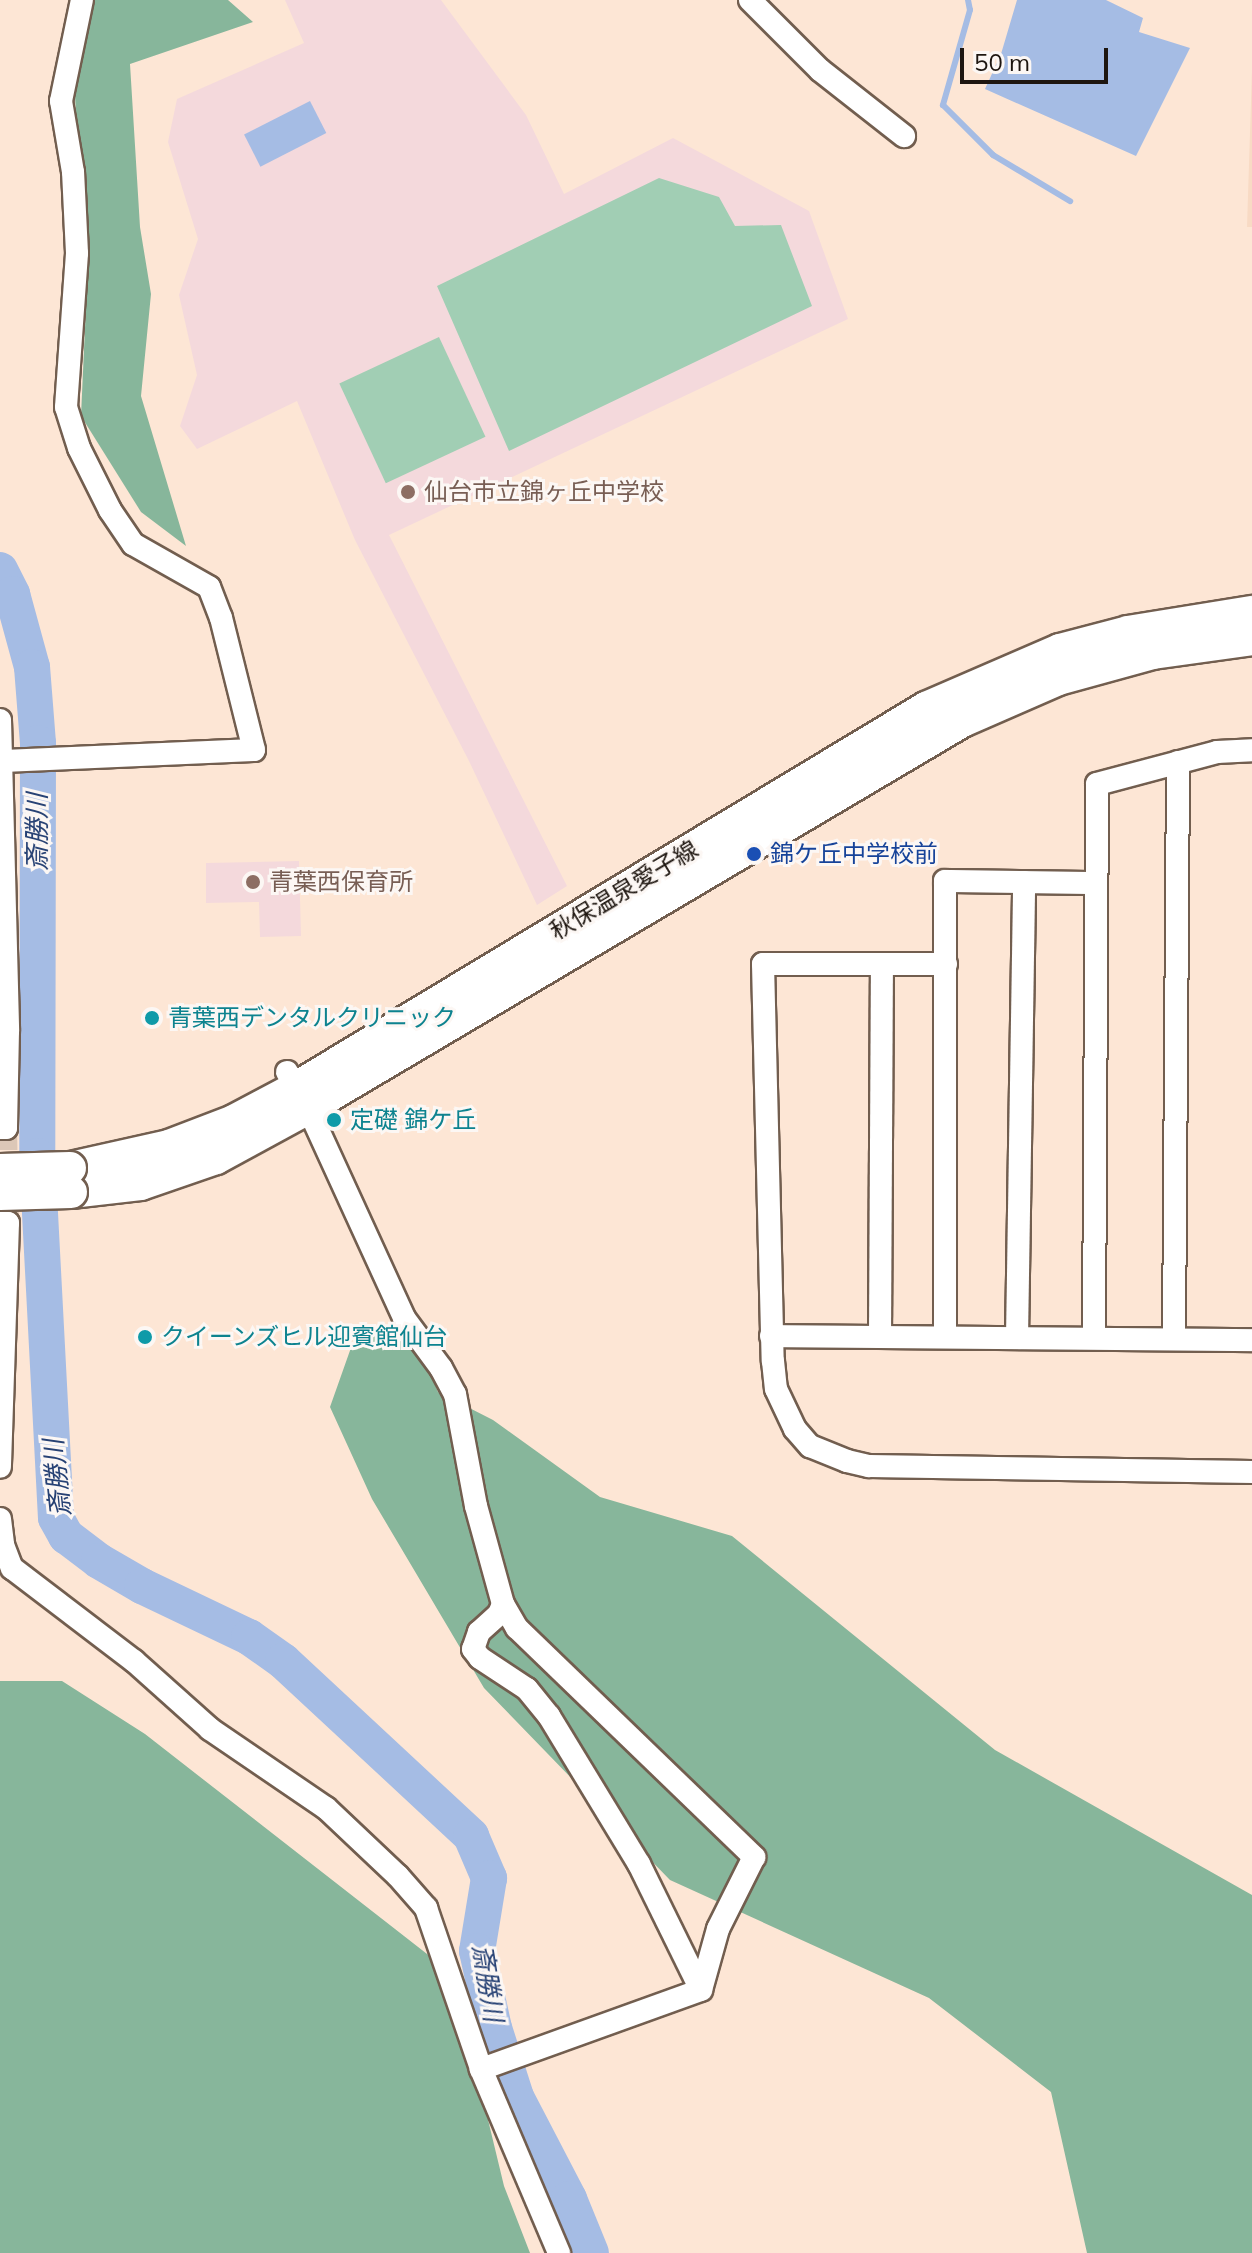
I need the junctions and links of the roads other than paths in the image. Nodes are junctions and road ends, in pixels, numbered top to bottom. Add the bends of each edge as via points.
1 (82, 0) edge
2 (750, 0) edge
3 (904, 136) dead end
4 (1252, 612) edge
5 (1252, 639) edge
6 (0, 720) edge
7 (1252, 750) edge
8 (6, 760) junction
9 (1178, 762) junction
10 (1024, 882) junction
11 (1095, 883) junction
12 (882, 964) junction
13 (946, 964) junction
14 (297, 1089) junction
15 (0, 1128) edge
16 (0, 1170) edge
17 (71, 1180) junction
18 (0, 1194) edge
19 (0, 1223) edge
20 (771, 1336) junction
21 (880, 1336) junction
22 (945, 1336) junction
23 (1017, 1338) junction
24 (1094, 1338) junction
25 (1174, 1338) junction
26 (1252, 1340) edge
27 (0, 1467) edge
28 (1252, 1472) edge
29 (0, 1519) edge
30 (503, 1604) junction
31 (701, 1990) junction
32 (486, 2067) junction
33 (559, 2253) edge

1 - 8 street via 61,101 73,172 77,253 66,407 79,448 133,544 209,587 254,750
2 - 3 street via 820,70
4 - 14 main road, 秋保温泉愛子線 via 1142,629 1060,650 926,708
5 - 14 main road, 秋保温泉愛子線 via 1153,653 1058,679 962,721
6 - 8 street
7 - 9 street
8 - 15 street via 8,1031 6,1128
9 - 11 street via 1097,784
9 - 25 street
10 - 11 street
10 - 13 street via 945,881
10 - 23 street
11 - 24 street
12 - 13 street
12 - 20 street via 763,964
12 - 21 street
13 - 22 street
14 - 17 main road, 秋保温泉愛子線 via 202,1136 120,1159
14 - 30 street via 404,1318 455,1394 476,1506
16 - 17 main road, 秋保温泉愛子線, bridge
17 - 18 main road, 秋保温泉愛子線, bridge
19 - 27 street via 8,1223
20 - 21 street
20 - 28 street via 776,1389 795,1429 810,1446 847,1461 927,1469
21 - 22 street
22 - 23 street
23 - 24 street
24 - 25 street
25 - 26 street
29 - 32 street via 12,1568 134,1661 210,1729 326,1808 398,1876 426,1908
30 - 31 street via 479,1632 473,1649 527,1689 549,1716 639,1864
30 - 31 street via 517,1628 754,1857 718,1929
31 - 32 street
32 - 33 street

